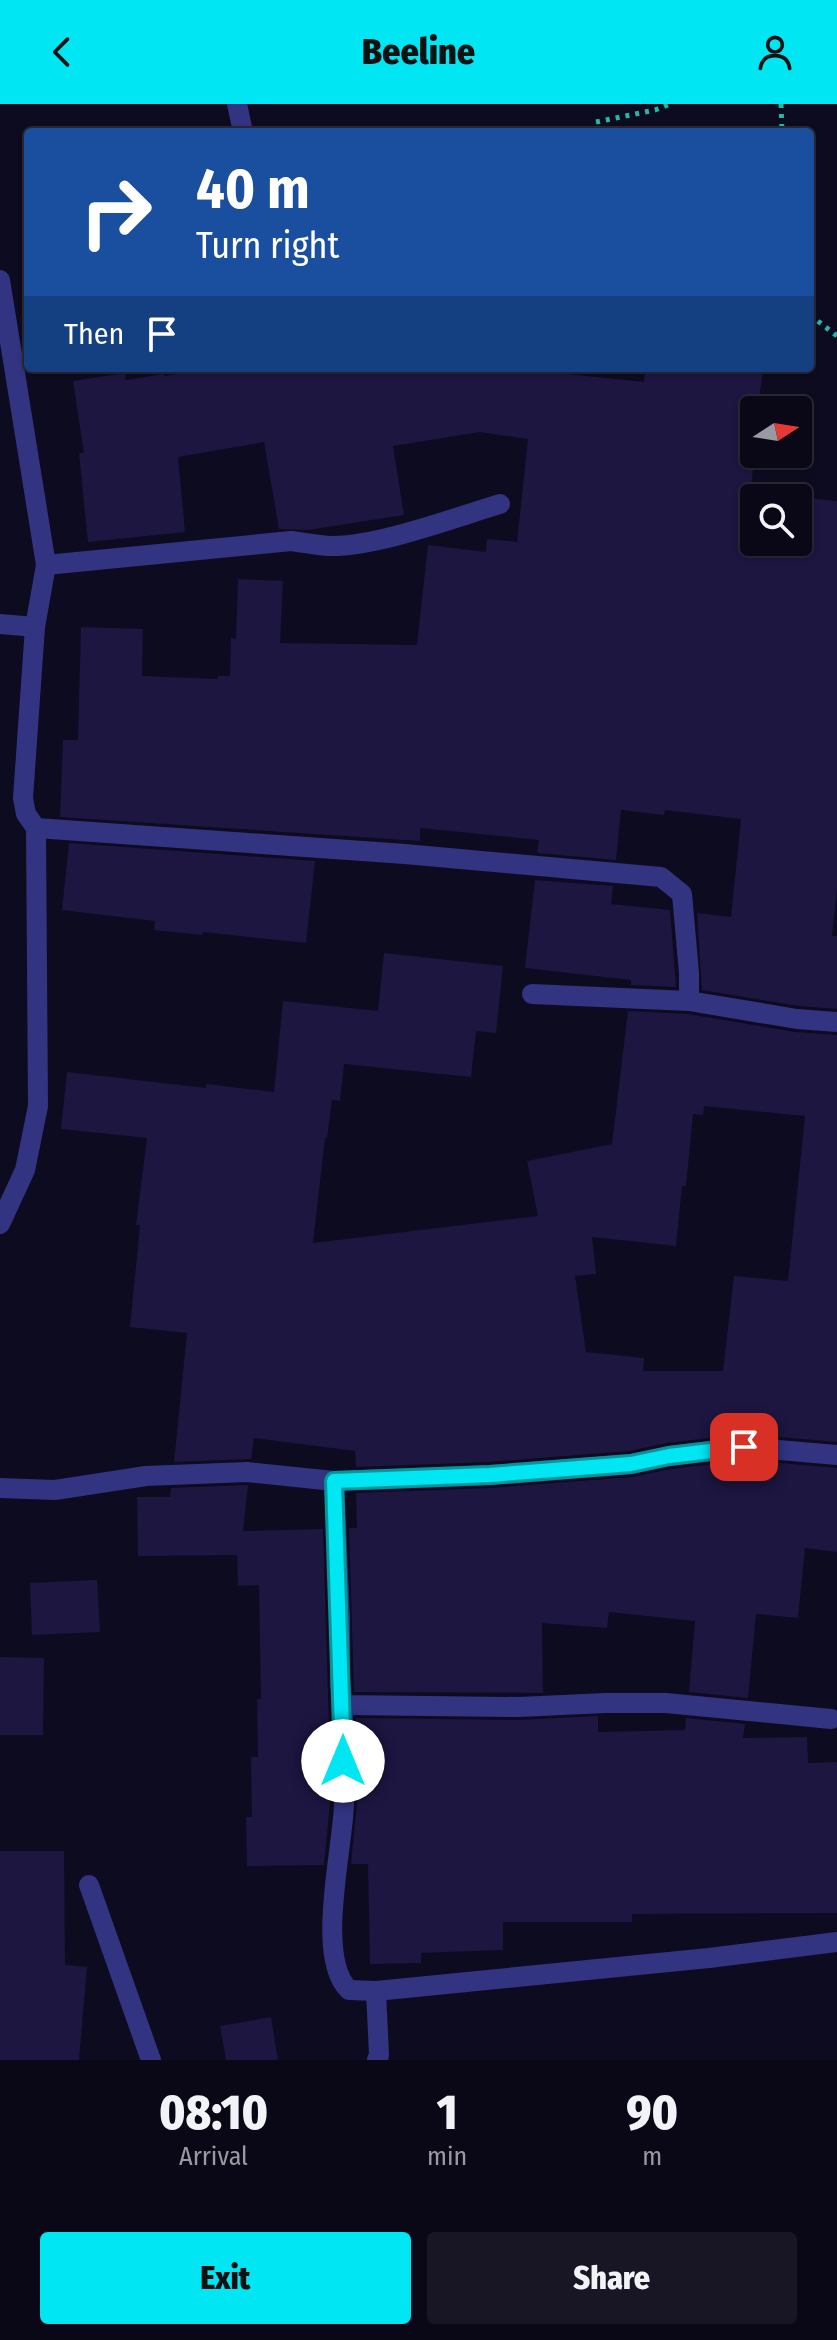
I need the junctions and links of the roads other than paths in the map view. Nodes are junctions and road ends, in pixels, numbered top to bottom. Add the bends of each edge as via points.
1 (237, 104) edge
2 (242, 128) edge
3 (0, 280) edge
4 (500, 504) dead end
5 (46, 565) junction
6 (0, 624) edge
7 (35, 627) junction
8 (36, 828) junction
9 (532, 994) dead end
10 (689, 1001) junction
11 (837, 1022) edge
12 (0, 1224) edge
13 (837, 1455) edge
14 (334, 1481) junction
15 (0, 1488) edge
16 (343, 1705) junction
17 (831, 1719) dead end
18 (89, 1885) dead end
19 (837, 1942) edge
20 (376, 1991) junction
21 (151, 2060) edge
22 (377, 2060) edge

1 - 2 street
3 - 5 street
4 - 5 street via 331,546 291,541
5 - 7 street
6 - 7 street
7 - 8 street via 23,798
8 - 10 street via 661,877 682,894
8 - 12 street via 38,1106 25,1170
9 - 10 street
10 - 11 street
13 - 14 street via 744,1447 600,1467
14 - 15 street via 247,1472 146,1476 55,1490
14 - 16 street
16 - 17 street via 666,1703
16 - 20 street via 344,1804 334,1959 349,1990
18 - 21 street
19 - 20 street
20 - 22 street

